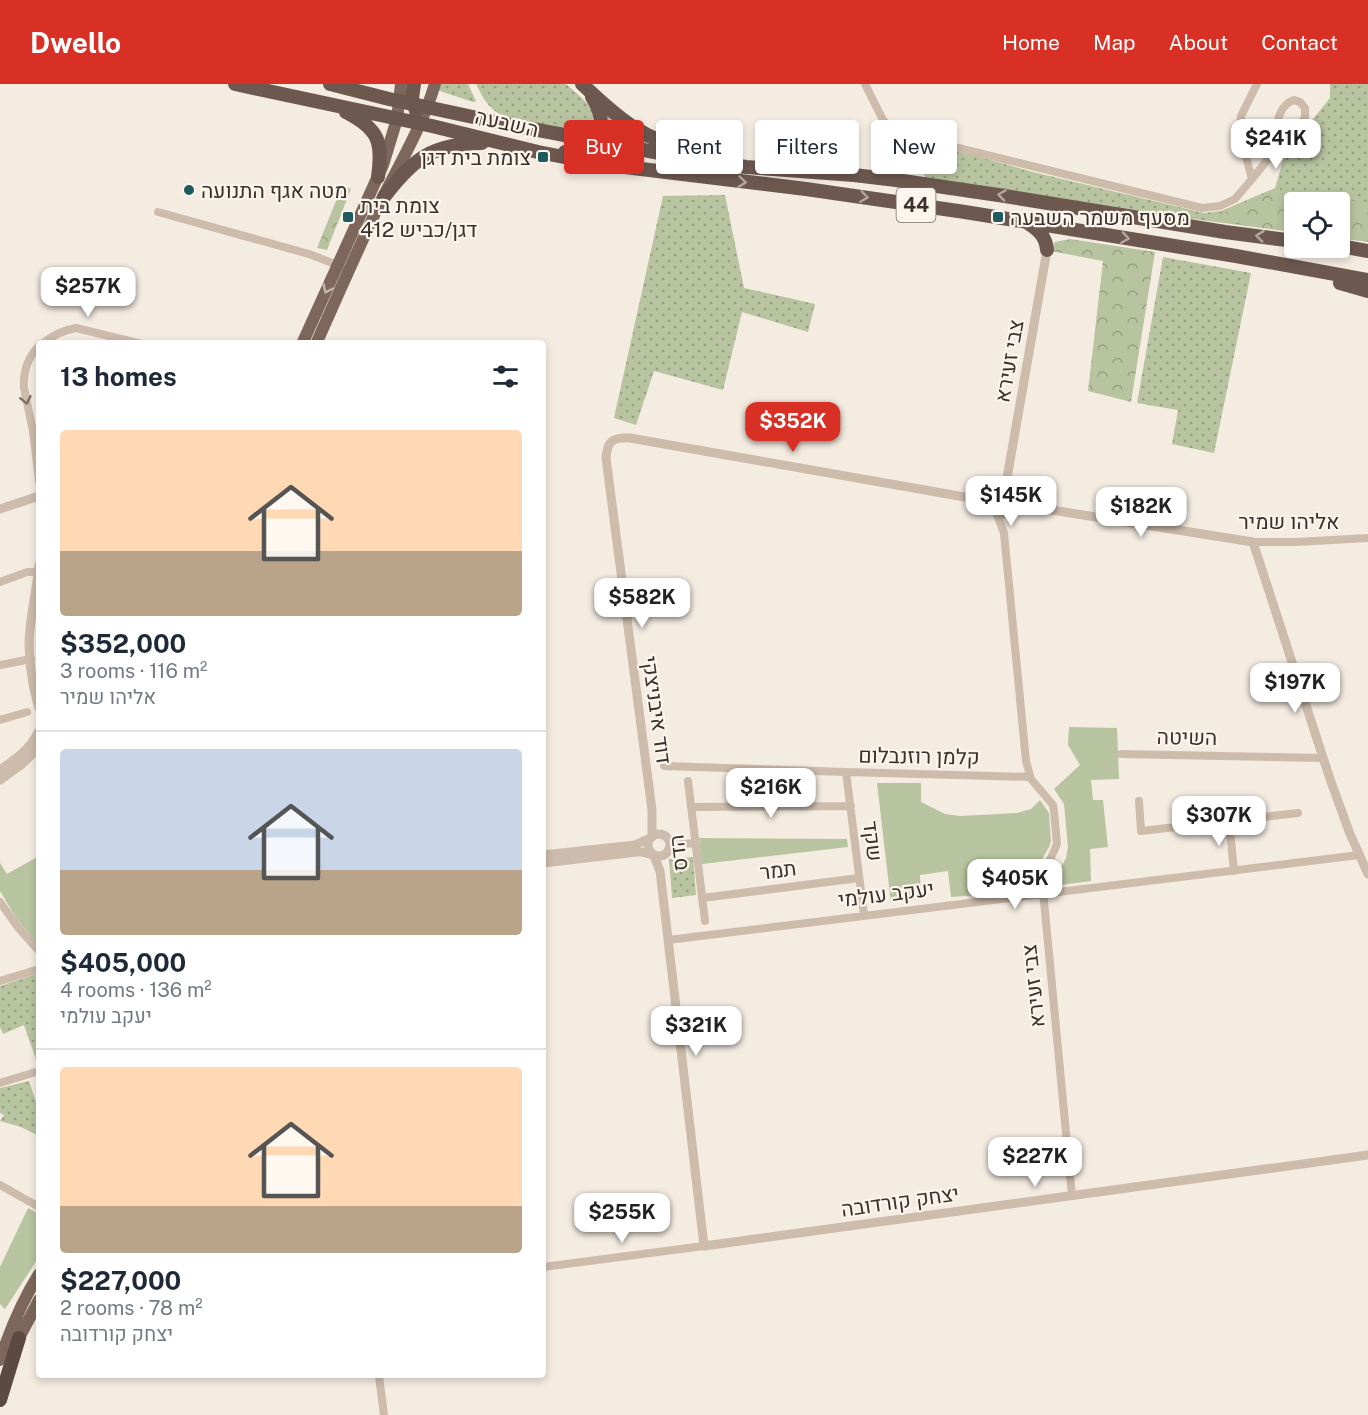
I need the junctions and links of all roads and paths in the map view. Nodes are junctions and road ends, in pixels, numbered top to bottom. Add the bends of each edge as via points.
1 (235, 84) edge
2 (369, 84) edge
3 (401, 84) edge
4 (414, 84) edge
5 (435, 84) edge
6 (866, 84) edge
7 (1257, 84) edge
8 (335, 85) edge
9 (584, 87) edge
10 (413, 104) junction
11 (330, 105) junction
12 (397, 119) junction
13 (601, 120) edge
14 (883, 120) edge
15 (419, 124) junction
16 (564, 135) edge
17 (497, 142) junction
18 (1280, 144) junction
19 (957, 148) edge
20 (644, 151) edge
21 (538, 152) junction
22 (564, 152) edge
23 (755, 163) edge
24 (755, 168) edge
25 (831, 174) edge
26 (378, 177) junction
27 (1252, 179) junction
28 (384, 196) junction
29 (158, 212) dead end
30 (1027, 222) junction
31 (1067, 229) junction
32 (1284, 239) edge
33 (1350, 248) edge
34 (1047, 250) junction
35 (1368, 251) edge
36 (1236, 256) junction
37 (344, 267) junction
38 (1368, 280) edge
39 (1368, 291) edge
40 (48, 340) edge
41 (126, 340) edge
42 (304, 340) edge
43 (317, 340) edge
44 (36, 350) edge
45 (36, 452) edge
46 (1007, 478) junction
47 (998, 494) junction
48 (1012, 496) junction
49 (36, 497) edge
50 (976, 499) junction
51 (1033, 507) junction
52 (0, 509) edge
53 (995, 510) junction
54 (1011, 511) junction
55 (1004, 533) junction
56 (1368, 538) edge
57 (1253, 542) junction
58 (36, 570) edge
59 (0, 582) edge
60 (36, 588) edge
61 (31, 659) junction
62 (0, 665) edge
63 (36, 692) edge
64 (27, 712) dead end
65 (0, 720) edge
66 (36, 736) edge
67 (36, 751) edge
68 (1121, 754) dead end
69 (1323, 758) junction
70 (664, 766) dead end
71 (0, 770) edge
72 (846, 772) junction
73 (1030, 777) junction
74 (0, 780) edge
75 (688, 781) dead end
76 (1139, 801) dead end
77 (850, 806) junction
78 (691, 807) junction
79 (652, 810) junction
80 (1298, 813) dead end
81 (1229, 821) junction
82 (664, 835) junction
83 (651, 838) junction
84 (695, 843) junction
85 (671, 845) junction
86 (546, 855) edge
87 (653, 855) junction
88 (666, 855) junction
89 (1359, 855) junction
90 (546, 863) edge
91 (660, 871) junction
92 (1234, 871) junction
93 (1368, 874) edge
94 (860, 878) junction
95 (1042, 894) junction
96 (702, 898) junction
97 (0, 902) edge
98 (864, 915) junction
99 (705, 921) dead end
100 (668, 940) junction
101 (36, 948) edge
102 (36, 970) edge
103 (0, 981) edge
104 (36, 1072) edge
105 (0, 1083) edge
106 (1368, 1155) edge
107 (0, 1185) edge
108 (1072, 1196) junction
109 (36, 1205) edge
110 (705, 1246) junction
111 (546, 1267) edge
112 (36, 1279) edge
113 (36, 1304) edge
114 (14, 1336) junction
115 (0, 1349) edge
116 (0, 1360) edge
117 (379, 1378) edge
118 (0, 1391) edge
119 (0, 1400) edge
120 (384, 1415) edge

1 - 11 highway, 44
2 - 8 highway
3 - 10 main road
4 - 10 highway
5 - 10 main road
6 - 14 street
7 - 27 street via 1241,116 1240,135
8 - 10 highway, 44
9 - 13 highway via 599,109
9 - 23 highway via 645,135 687,150
10 - 12 main road
10 - 15 highway
10 - 16 highway, השבעה / 44
11 - 12 highway, 44
11 - 26 highway via 373,131 380,152
12 - 15 highway, 44
12 - 26 main road
15 - 17 highway, השבעה / 44
15 - 28 main road
17 - 21 highway, השבעה / 44
17 - 28 highway via 465,143 434,151 409,167
18 - 18 street via 1305,118 1300,102 1294,100 1284,105 1275,137
18 - 27 street
19 - 27 street via 1202,208 1220,207 1235,199
20 - 24 highway, השבעה / 44
21 - 22 highway
21 -> 30 highway, השבעה / 44 via 624,168 806,189
32 -> 25 highway, השבעה / 44 via 896,180
26 - 37 main road
28 - 37 main road
29 - 37 street
30 - 31 highway, השבעה / 44
30 - 34 highway via 1042,235
31 - 34 highway via 1055,235
31 -> 36 highway, השבעה / 44
33 - 35 highway
34 - 46 street, צבי זעירא
36 - 38 highway, השבעה / 44
36 - 39 highway
37 -> 42 main road
37 - 43 main road
40 - 41 street via 76,328
44 -> 45 street via 23,377
46 - 47 street, צבי זעירא
46 - 48 street, צבי זעירא
47 - 48 street
47 - 50 street
47 - 53 street via 993,500
48 - 51 street, אליהו שמיר
48 - 54 street via 1015,504
49 - 52 street
50 - 53 street
50 - 79 street, דוד איבניצקי via 630,438 621,437 608,445 606,458
51 - 54 street, אליהו שמיר
51 - 57 street, אליהו שמיר
53 - 54 street via 1002,514
53 - 55 street, צבי זעירא
54 - 55 street, צבי זעירא
55 - 73 street, צבי זעירא
56 - 57 street, אליהו שמיר
57 - 69 street
58 - 59 street
60 - 61 street via 29,631
61 - 62 street
61 - 63 street
64 - 65 street
66 - 71 street via 17,759
67 - 74 street
68 - 69 street, השיטה
69 - 89 street
70 - 72 street, קלמן רוזנבלום
72 - 73 street, קלמן רוזנבלום
72 - 77 street, שקד
73 - 95 street, צבי זעירא via 1054,811 1057,844 1043,872
75 - 78 street, הדס
76 - 81 street via 1141,831
77 - 78 street
77 - 94 street, שקד
78 - 84 street, הדס
79 - 82 street, דוד איבניצקי
79 - 83 street, דוד איבניצקי
80 - 81 street
81 - 92 street
82 - 83 street
82 - 85 street
83 - 86 street via 635,845
83 - 87 street via 648,847
84 - 85 street
84 - 96 street, הדס
85 - 88 street
87 - 88 street
87 - 90 street via 637,852
87 - 91 street
88 - 91 street
89 - 92 street, יעקב עולמי
89 - 93 street
91 - 100 street
92 - 95 street, יעקב עולמי
94 - 96 street, תמר
94 - 98 street, שקד
95 - 98 street, יעקב עולמי
95 - 108 street, צבי זעירא
96 - 99 street, הדס
97 - 101 street
98 - 100 street, יעקב עולמי
100 - 110 street
102 - 103 street
104 - 105 street
106 - 108 street, יצחק קורדובה
107 - 109 street
108 - 110 street, יצחק קורדובה
110 - 111 street, יצחק קורדובה
112 - 114 main road
113 - 114 main road
114 - 115 main road
114 - 116 main road
114 - 118 main road
114 - 119 highway
117 - 120 street

